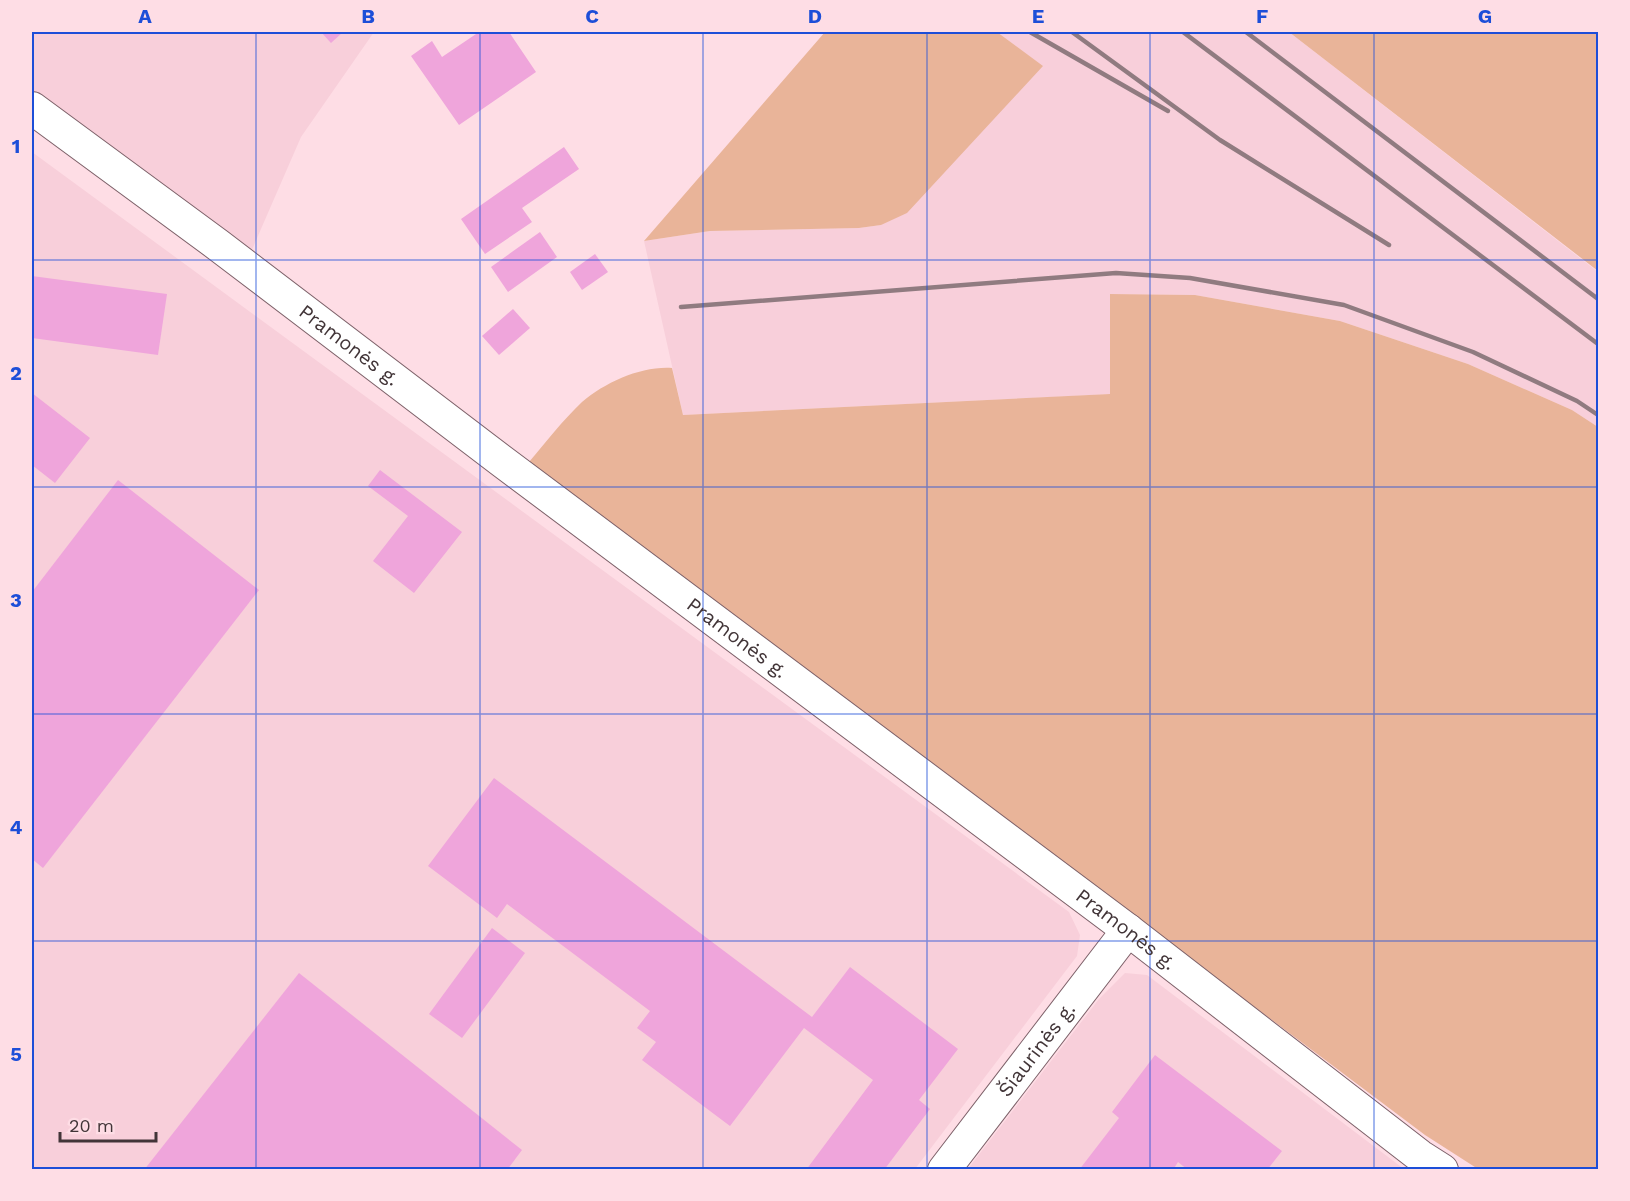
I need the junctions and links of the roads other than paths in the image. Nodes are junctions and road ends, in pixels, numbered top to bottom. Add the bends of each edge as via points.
1 (32, 108) edge
2 (1128, 930) junction
3 (944, 1170) edge
4 (1442, 1170) edge

1 - 2 street, Pramonės g.
2 - 3 street, Šiaurinės g.
2 - 4 street, Pramonės g.

